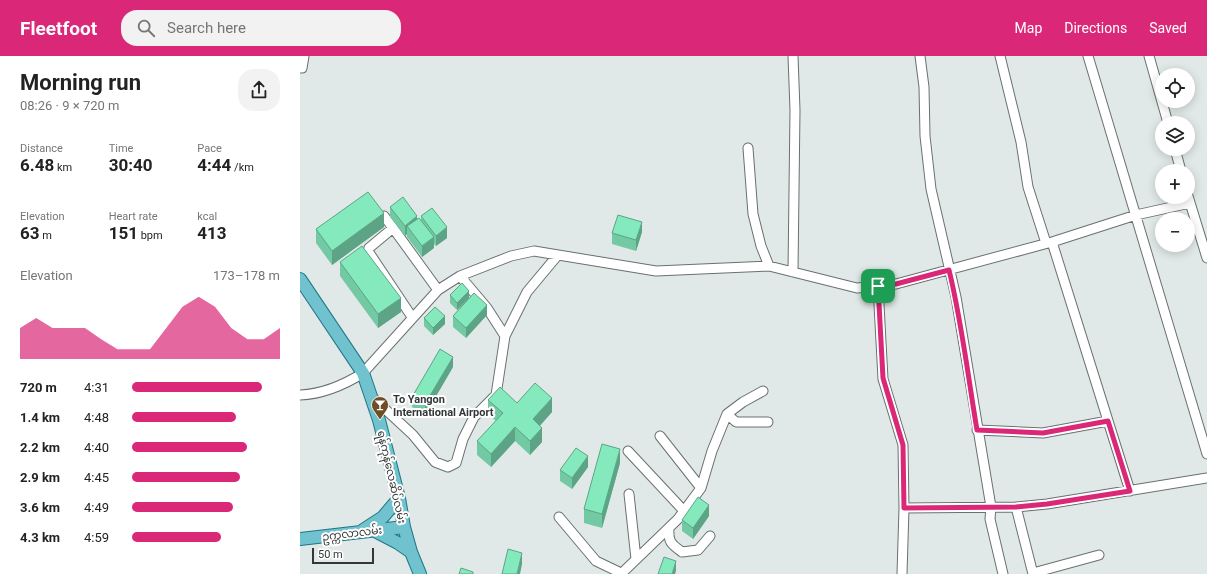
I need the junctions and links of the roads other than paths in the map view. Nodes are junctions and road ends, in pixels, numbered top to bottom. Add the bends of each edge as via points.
1 (304, 56) edge
2 (793, 56) edge
3 (920, 56) edge
4 (1000, 56) edge
5 (1088, 56) edge
6 (1149, 56) edge
7 (300, 68) edge
8 (1166, 116) edge
9 (748, 148) dead end
10 (1172, 204) edge
11 (1191, 204) edge
12 (1136, 215) junction
13 (384, 216) edge
14 (393, 228) junction
15 (1049, 242) junction
16 (557, 256) junction
17 (1207, 258) edge
18 (769, 266) junction
19 (949, 270) junction
20 (793, 272) junction
21 (460, 276) junction
22 (300, 279) edge
23 (878, 286) junction
24 (438, 290) junction
25 (412, 317) junction
26 (505, 336) junction
27 (363, 373) junction
28 (763, 391) dead end
29 (300, 395) edge
30 (372, 397) junction
31 (727, 414) junction
32 (1108, 421) junction
33 (768, 422) dead end
34 (977, 430) junction
35 (660, 436) dead end
36 (628, 451) dead end
37 (1207, 454) edge
38 (1207, 478) edge
39 (701, 488) junction
40 (1130, 491) junction
41 (629, 494) dead end
42 (399, 498) junction
43 (990, 507) junction
44 (1016, 507) junction
45 (904, 508) junction
46 (684, 511) junction
47 (559, 517) dead end
48 (404, 527) junction
49 (669, 528) junction
50 (367, 531) junction
51 (710, 536) dead end
52 (300, 539) edge
53 (411, 552) junction
54 (1099, 555) dead end
55 (636, 559) junction
56 (1033, 573) edge
57 (420, 574) edge
58 (621, 574) edge
59 (902, 574) edge
60 (1003, 574) edge

1 - 7 street
2 - 20 street
3 - 19 street via 930,182
4 - 15 street via 1021,142 1028,187
5 - 12 street
6 - 8 street
9 - 18 street via 753,214
10 - 12 street
11 - 17 street
12 - 15 street
12 - 37 street
13 - 14 street
14 - 24 street
14 - 25 street via 369,248 368,252
15 - 19 street
15 - 32 street
16 - 18 street via 656,271
16 - 21 street via 534,251 512,256
16 - 26 street via 527,292
18 - 20 street
19 - 23 street via 896,284
19 - 34 street via 963,334
20 - 23 street via 857,288
21 - 24 street
21 - 26 street via 487,308
22 - 27 main road, ရန်ကုန်လေဆိပ်လမ်း
23 - 45 street via 883,378 903,445
24 - 25 street
25 - 27 street
26 - 30 street via 496,395 474,418 463,439 456,463 452,465 435,462 413,435
27 - 29 street via 349,382 315,394
27 - 30 main road, ရန်ကုန်လေဆိပ်လမ်း
28 - 31 street
30 - 42 main road, ရန်ကုန်လေဆိပ်လမ်း
31 - 33 street via 736,422
31 - 39 street
32 - 34 street via 1043,433
32 - 40 street
34 - 43 street
35 - 39 street
36 - 46 street
38 - 40 street
39 - 46 street
40 - 44 street
41 - 55 street
42 - 48 main road, ရန်ကုန်လေဆိပ်လမ်း
42 - 50 main road
43 - 44 street
43 - 45 street
43 - 60 street via 990,519
44 - 56 street
45 - 59 street
46 - 49 street
47 - 58 street via 596,561
48 - 50 main road, ဥက္ကလာလမ်း
48 - 53 main road, ရန်ကုန်လေဆိပ်လမ်း
49 - 51 street via 668,538 673,546 682,552 698,550
49 - 55 street
50 - 52 main road, ဥက္ကလာလမ်း
50 - 53 main road via 398,543
53 - 57 main road, ရန်ကုန်လေဆိပ်လမ်း
54 - 56 street
55 - 58 street

